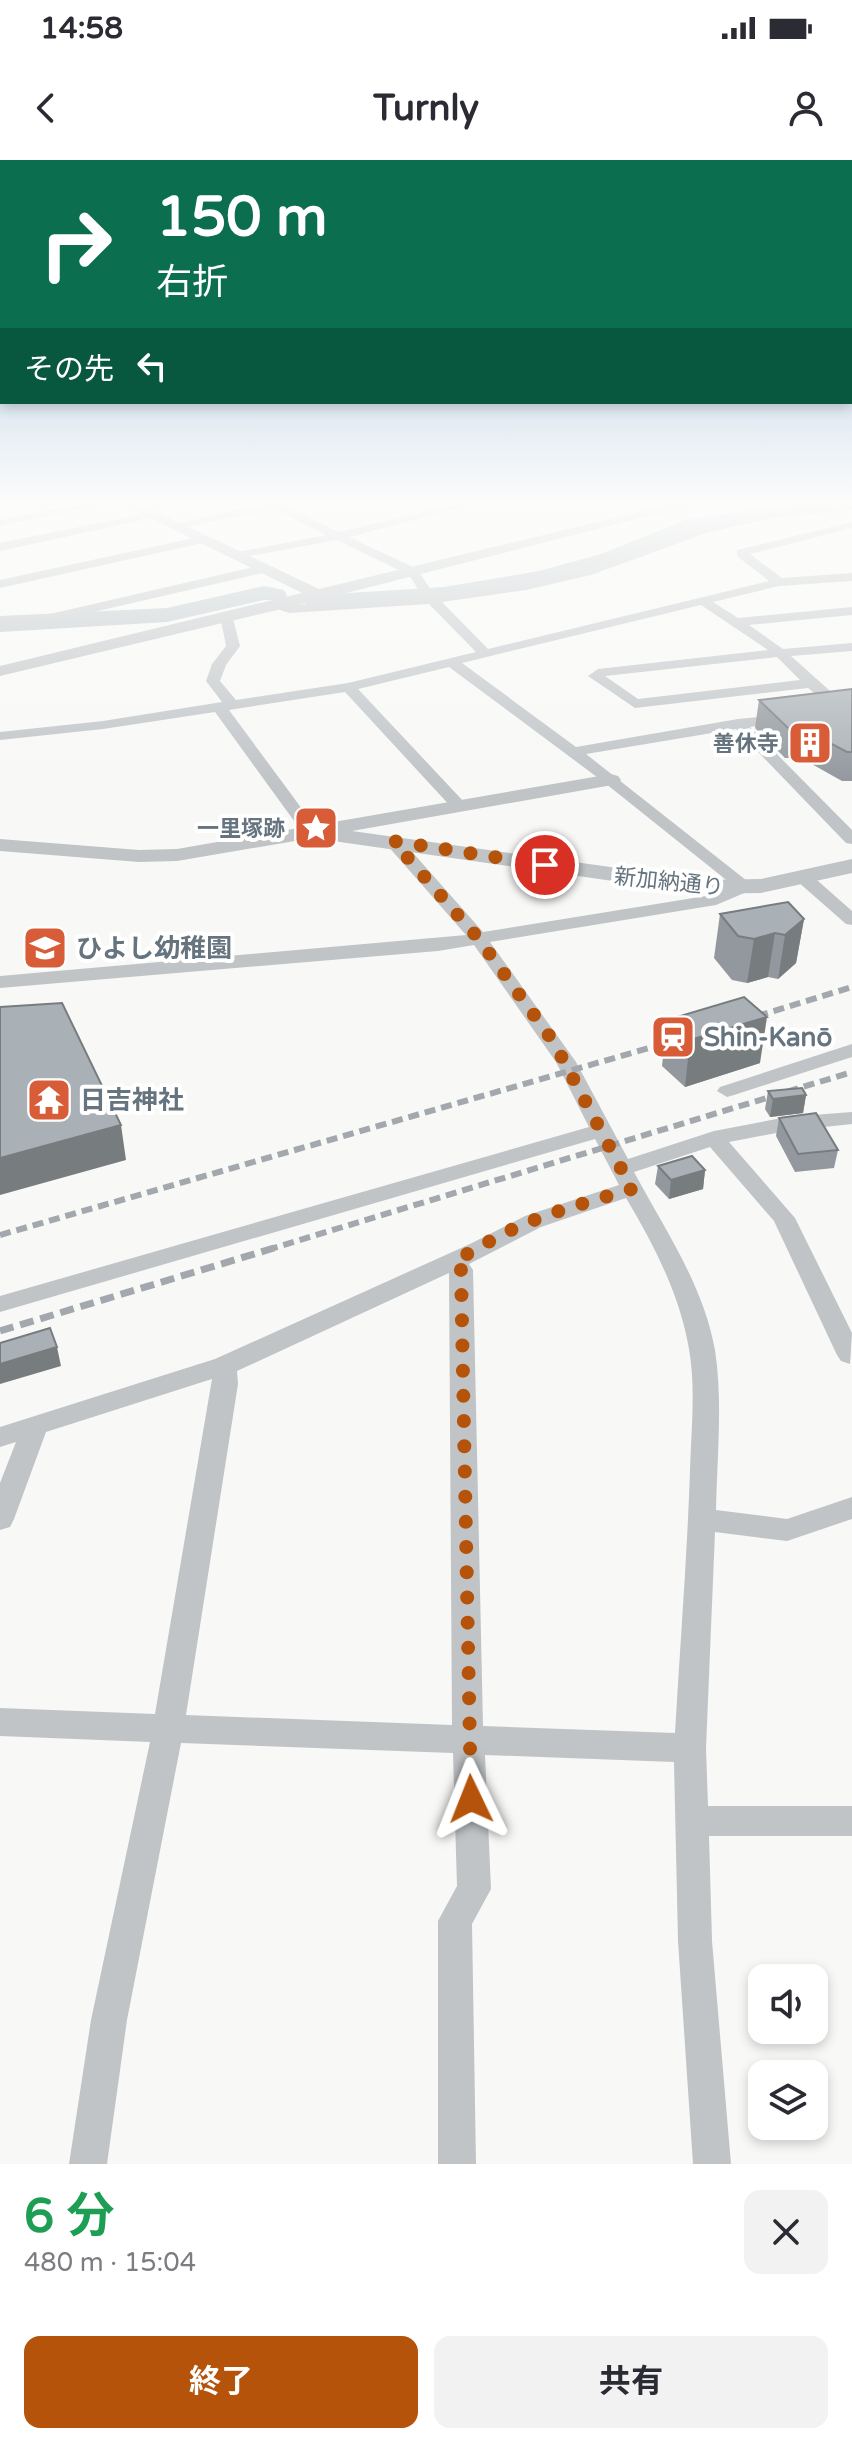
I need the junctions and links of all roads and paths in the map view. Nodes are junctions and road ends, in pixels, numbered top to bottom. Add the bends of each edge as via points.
1 (143, 597) edge
2 (310, 597) edge
3 (415, 597) edge
4 (431, 597) edge
5 (712, 597) edge
6 (700, 599) junction
7 (274, 603) junction
8 (852, 611) edge
9 (226, 615) junction
10 (0, 621) edge
11 (736, 622) junction
12 (852, 647) edge
13 (485, 653) junction
14 (780, 653) junction
15 (453, 663) junction
16 (0, 671) edge
17 (811, 683) junction
18 (348, 687) junction
19 (226, 706) junction
20 (841, 710) edge
21 (798, 716) edge
22 (738, 723) junction
23 (0, 736) edge
24 (572, 752) junction
25 (611, 780) junction
26 (459, 806) junction
27 (303, 834) junction
28 (852, 839) edge
29 (393, 841) junction
30 (0, 845) edge
31 (852, 866) edge
32 (803, 877) junction
33 (747, 888) junction
34 (852, 920) edge
35 (478, 938) junction
36 (0, 982) edge
37 (852, 1050) edge
38 (727, 1091) dead end
39 (852, 1118) edge
40 (601, 1131) junction
41 (714, 1138) junction
42 (626, 1179) junction
43 (455, 1260) junction
44 (0, 1304) edge
45 (850, 1355) edge
46 (224, 1366) junction
47 (35, 1426) junction
48 (0, 1437) edge
49 (852, 1508) edge
50 (0, 1519) edge
51 (702, 1519) junction
52 (0, 1722) edge
53 (168, 1730) junction
54 (468, 1739) junction
55 (690, 1748) junction
56 (691, 1821) junction
57 (852, 1821) edge
58 (88, 2164) edge
59 (457, 2164) edge
60 (712, 2164) edge

1 - 10 street via 50,618
2 - 7 street
3 - 7 street via 289,609
4 - 13 street
5 - 6 street
6 - 11 street
6 - 13 street
7 - 9 street
8 - 11 street
9 - 16 street
9 - 19 street via 233,646 213,681
11 - 14 street
12 - 14 street
13 - 15 street
14 - 17 street
14 - 17 street via 595,676 635,704
15 - 18 street
15 - 24 street
17 - 20 street
18 - 19 street
18 - 26 street
19 - 23 street
19 - 27 street
21 - 22 street
22 - 24 street
22 - 28 street
24 - 25 street
25 - 26 street
25 - 33 street
26 - 27 street
27 - 29 street, 新加納通り
27 - 30 street via 216,850 139,856
29 - 33 street, 新加納通り via 638,880
29 - 35 street
31 - 32 street, 新加納通り
32 - 33 street, 新加納通り
32 - 34 street
33 - 35 street via 716,900
35 - 36 street
35 - 40 street via 553,1041
37 - 38 street
39 - 41 street
40 - 42 street
40 - 44 street
41 - 42 street
41 - 45 street via 784,1218
42 - 43 street
42 - 51 street via 683,1285 702,1350
43 - 46 street
43 - 54 street via 461,1270
46 - 47 street
46 - 53 street
47 - 48 street
47 - 50 street
49 - 51 street via 787,1530
51 - 55 street
52 - 53 street
53 - 54 street
53 - 58 street via 109,2020
54 - 55 street
54 - 59 street via 474,1889 455,1921
55 - 56 street
56 - 57 street
56 - 60 street

